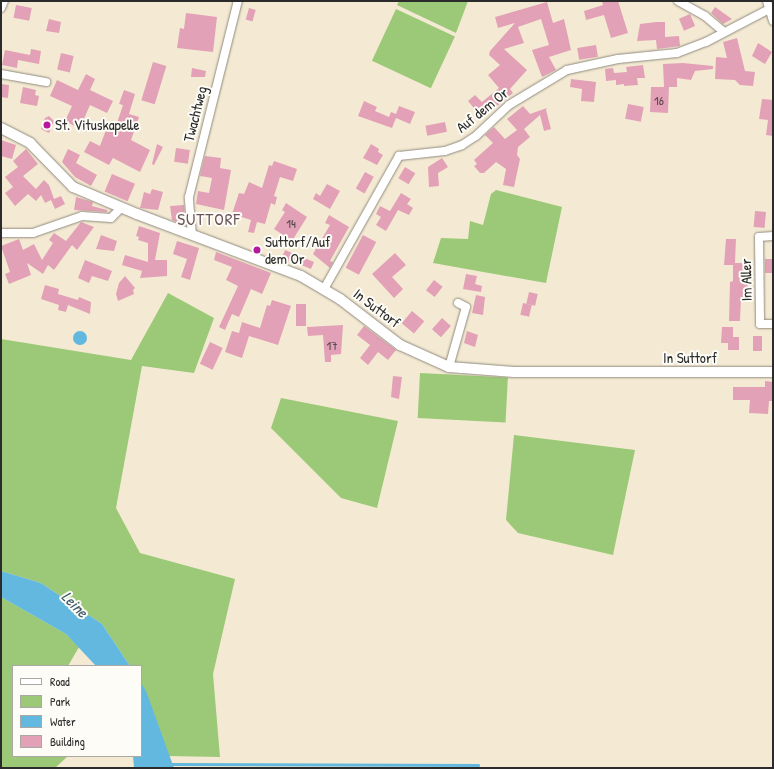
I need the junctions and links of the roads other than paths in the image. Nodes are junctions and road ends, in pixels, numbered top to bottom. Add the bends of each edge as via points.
1 (4, 1) edge
2 (238, 1) edge
3 (678, 1) edge
4 (767, 1) edge
5 (1, 8) edge
6 (771, 8) edge
7 (773, 21) edge
8 (724, 32) junction
9 (1, 74) edge
10 (46, 82) dead end
11 (1, 128) edge
12 (121, 208) junction
13 (1, 234) edge
14 (192, 235) junction
15 (773, 236) edge
16 (324, 289) junction
17 (458, 303) dead end
18 (773, 324) edge
19 (449, 367) junction
20 (773, 372) edge

1 - 5 street
2 - 14 street, Twachtweg via 189,197
3 - 8 street via 705,16
4 - 6 street
6 - 7 street
6 - 8 street, Auf dem Or
8 - 16 street, Auf dem Or via 677,53 618,59 567,70 509,105 476,136 462,145 445,151 399,156
9 - 10 street
11 - 12 main road, In Suttorf via 30,143 73,187
12 - 13 street via 110,218 82,216 33,233
12 - 14 main road, In Suttorf
14 - 16 main road, In Suttorf via 282,267
15 - 18 street, Im Aller via 759,236 760,324
16 - 19 main road, In Suttorf via 400,345
17 - 19 street via 466,307
19 - 20 main road, In Suttorf via 514,372

